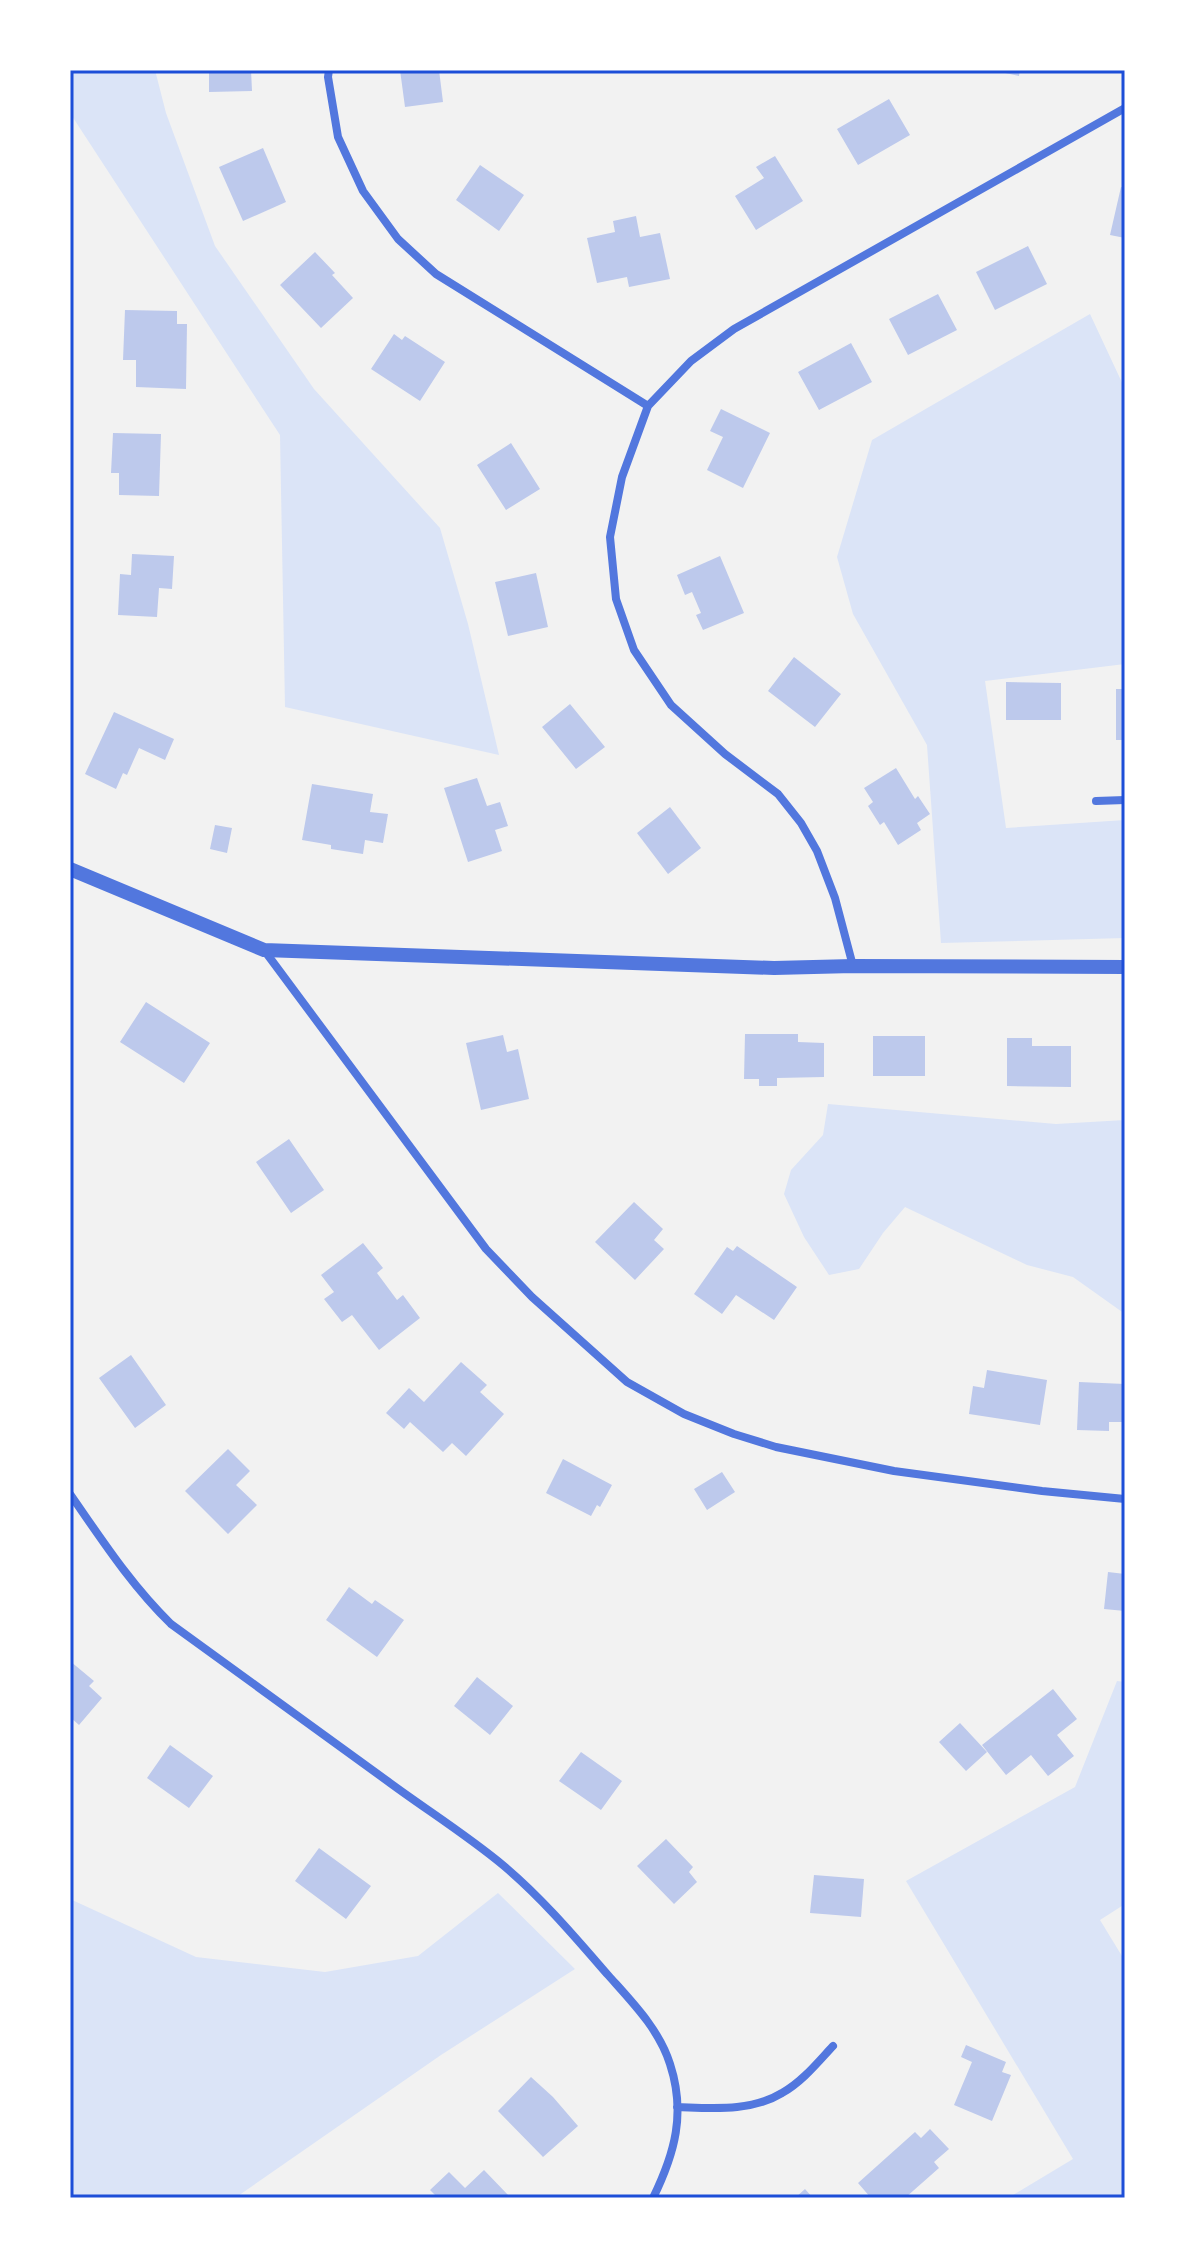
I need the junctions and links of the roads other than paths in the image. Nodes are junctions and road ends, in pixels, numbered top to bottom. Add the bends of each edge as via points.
1 (329, 70) edge
2 (1125, 108) edge
3 (648, 406) junction
4 (1125, 800) edge
5 (1096, 801) dead end
6 (70, 869) edge
7 (264, 950) junction
8 (853, 966) junction
9 (1125, 967) edge
10 (70, 1494) edge
11 (1125, 1499) edge
12 (833, 2046) dead end
13 (677, 2107) junction
14 (653, 2198) edge

1 - 3 street via 338,137 363,191 398,239 436,274
2 - 3 street via 734,329 691,361
3 - 8 street via 622,477 610,537 616,599 634,650 671,705 778,794 801,823 835,898
4 - 5 street
6 - 7 street
7 - 8 street via 774,968
7 - 11 street via 486,1249 627,1382 684,1414 776,1447 894,1471
8 - 9 street
10 - 13 street via 128,1577 171,1624 503,1866 557,1915 650,2026 669,2061
12 - 13 street via 783,2093 759,2103
13 - 14 street via 674,2146

